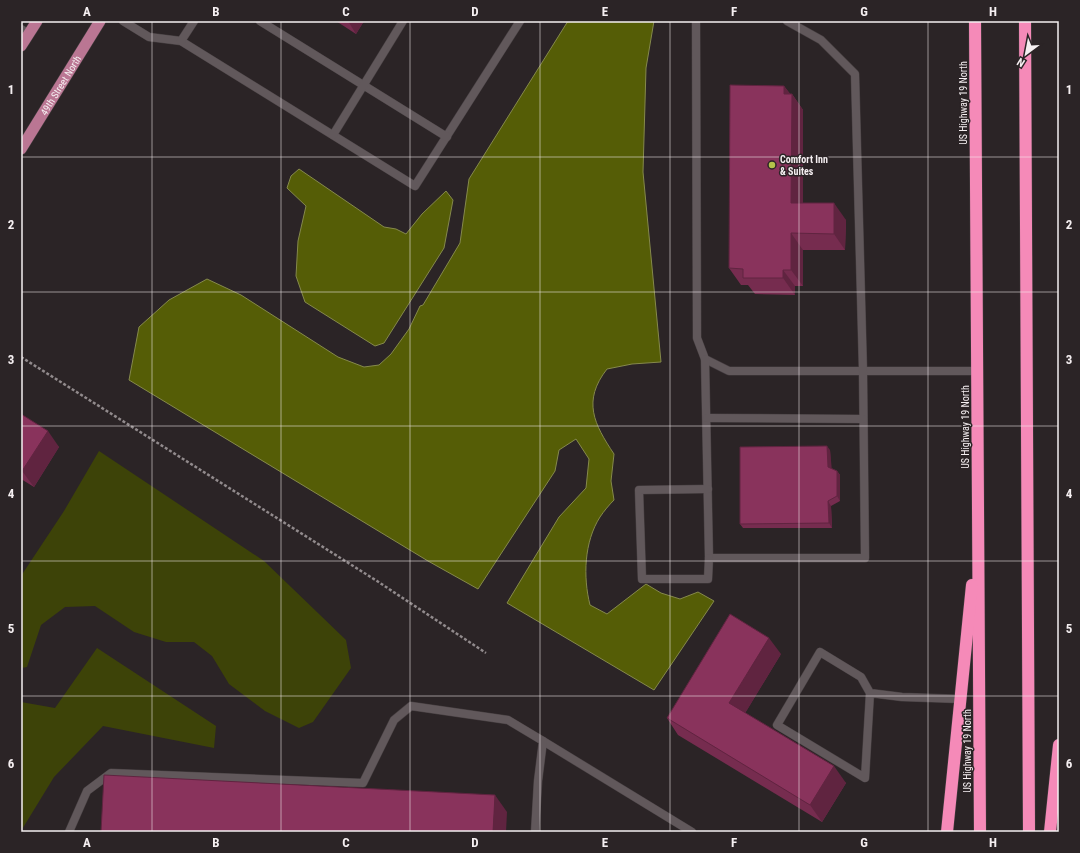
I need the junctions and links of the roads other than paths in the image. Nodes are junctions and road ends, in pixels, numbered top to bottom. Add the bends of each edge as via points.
1 (37, 21) edge
2 (100, 21) edge
3 (123, 21) edge
4 (194, 21) edge
5 (260, 21) edge
6 (403, 21) edge
7 (520, 21) edge
8 (696, 21) edge
9 (787, 21) edge
10 (975, 21) edge
11 (1025, 21) edge
12 (25, 32) edge
13 (181, 41) junction
14 (21, 46) edge
15 (364, 86) junction
16 (333, 135) junction
17 (446, 137) junction
18 (21, 149) edge
19 (706, 359) junction
20 (862, 371) junction
21 (977, 371) junction
22 (707, 418) junction
23 (863, 419) junction
24 (708, 489) junction
25 (978, 522) junction
26 (709, 558) junction
27 (870, 693) junction
28 (960, 699) junction
29 (543, 741) junction
30 (1059, 745) edge
31 (69, 832) edge
32 (535, 832) edge
33 (692, 832) edge
34 (946, 832) edge
35 (980, 832) edge
36 (1029, 832) edge
37 (1050, 832) edge

1 - 12 main road
2 - 18 main road, 49th Street North
3 - 13 lane via 149,37
4 - 13 lane
5 - 15 lane
6 - 15 lane
7 - 17 lane
8 - 19 lane via 697,338
9 - 20 lane via 821,40 855,74
10 - 21 highway, US Highway 19 North
11 - 36 highway
12 - 14 main road
13 - 16 lane
15 - 16 lane
15 - 17 lane
16 - 17 lane via 415,186
19 - 20 lane via 730,371
19 - 22 lane
20 - 21 lane
20 - 23 lane
21 - 25 highway, US Highway 19 North
22 - 23 lane
22 - 24 lane
23 - 26 lane via 865,558
24 - 26 lane
24 - 26 lane via 639,490 642,579 708,579
25 - 28 highway
25 - 35 highway, US Highway 19 North
27 - 27 lane via 861,677 820,652 777,725 865,778
27 - 28 lane
28 - 34 highway
29 - 31 lane via 508,720 411,706 394,720 363,783 111,773 87,791
29 - 32 lane
29 - 33 lane
30 - 37 highway

